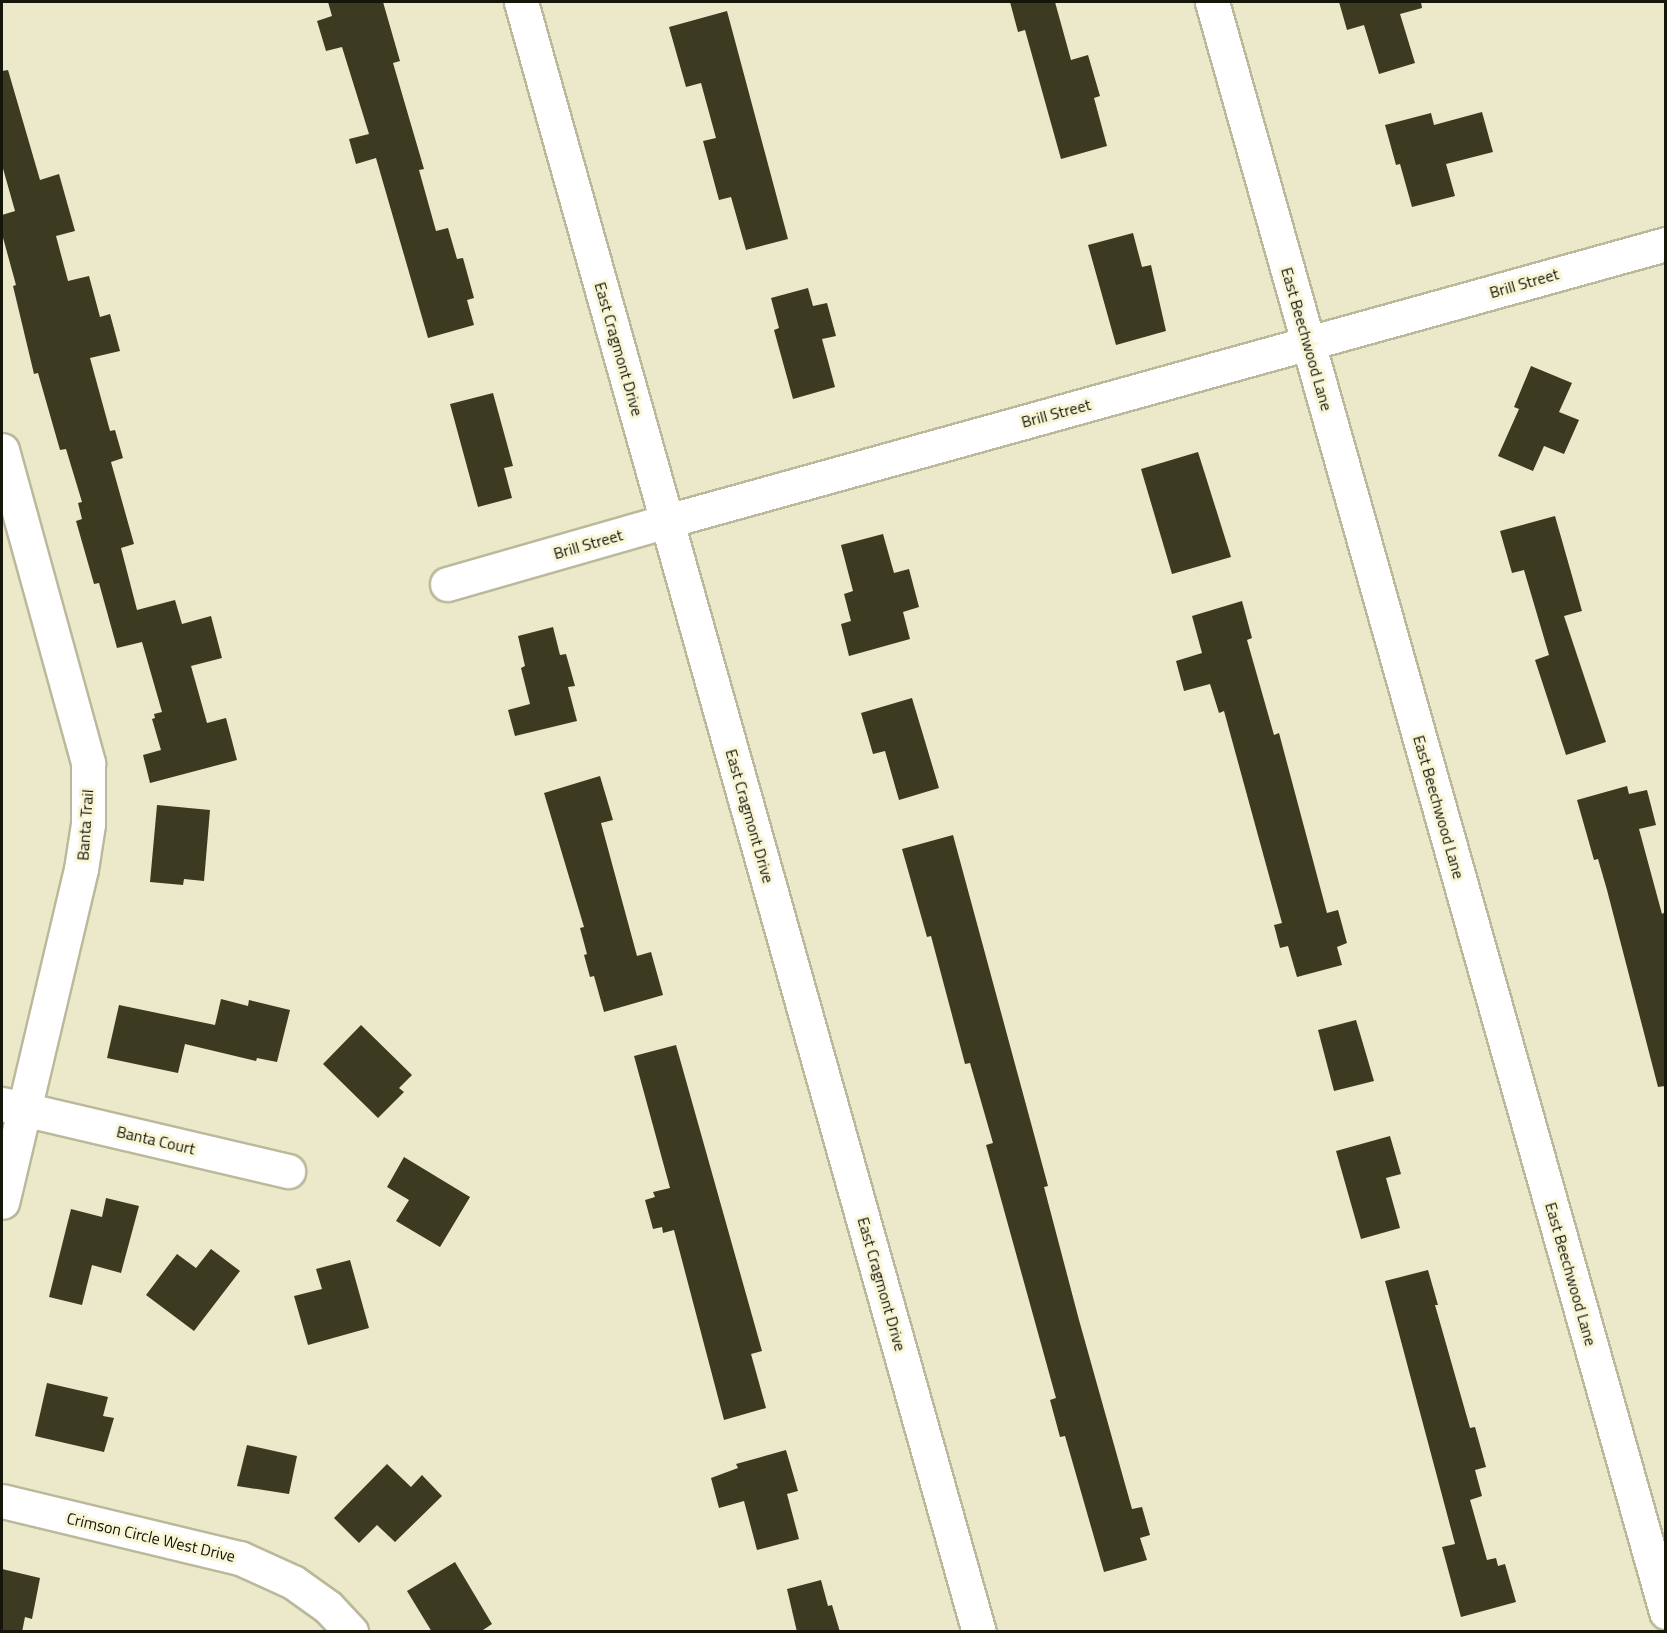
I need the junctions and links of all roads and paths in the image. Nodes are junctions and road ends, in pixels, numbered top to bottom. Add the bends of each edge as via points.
1 (521, 2) edge
2 (1212, 2) edge
3 (1665, 244) edge
4 (1308, 343) junction
5 (2, 450) edge
6 (667, 521) junction
7 (447, 585) dead end
8 (13, 1106) edge
9 (288, 1171) dead end
10 (2, 1202) edge
11 (2, 1501) edge
12 (1665, 1612) edge
13 (351, 1632) edge
14 (979, 1632) edge

1 - 6 street, East Cragmont Drive
2 - 4 street, East Beechwood Lane
3 - 4 street, Brill Street
4 - 6 street, Brill Street
4 - 12 street, East Beechwood Lane
5 - 8 street, Banta Trail via 88,763 88,824 81,869
6 - 7 street, Brill Street
6 - 14 street, East Cragmont Drive
8 - 9 street, Banta Court
8 - 10 street, Banta Trail
11 - 13 street, Crimson Circle West Drive via 240,1558 293,1582 328,1607

